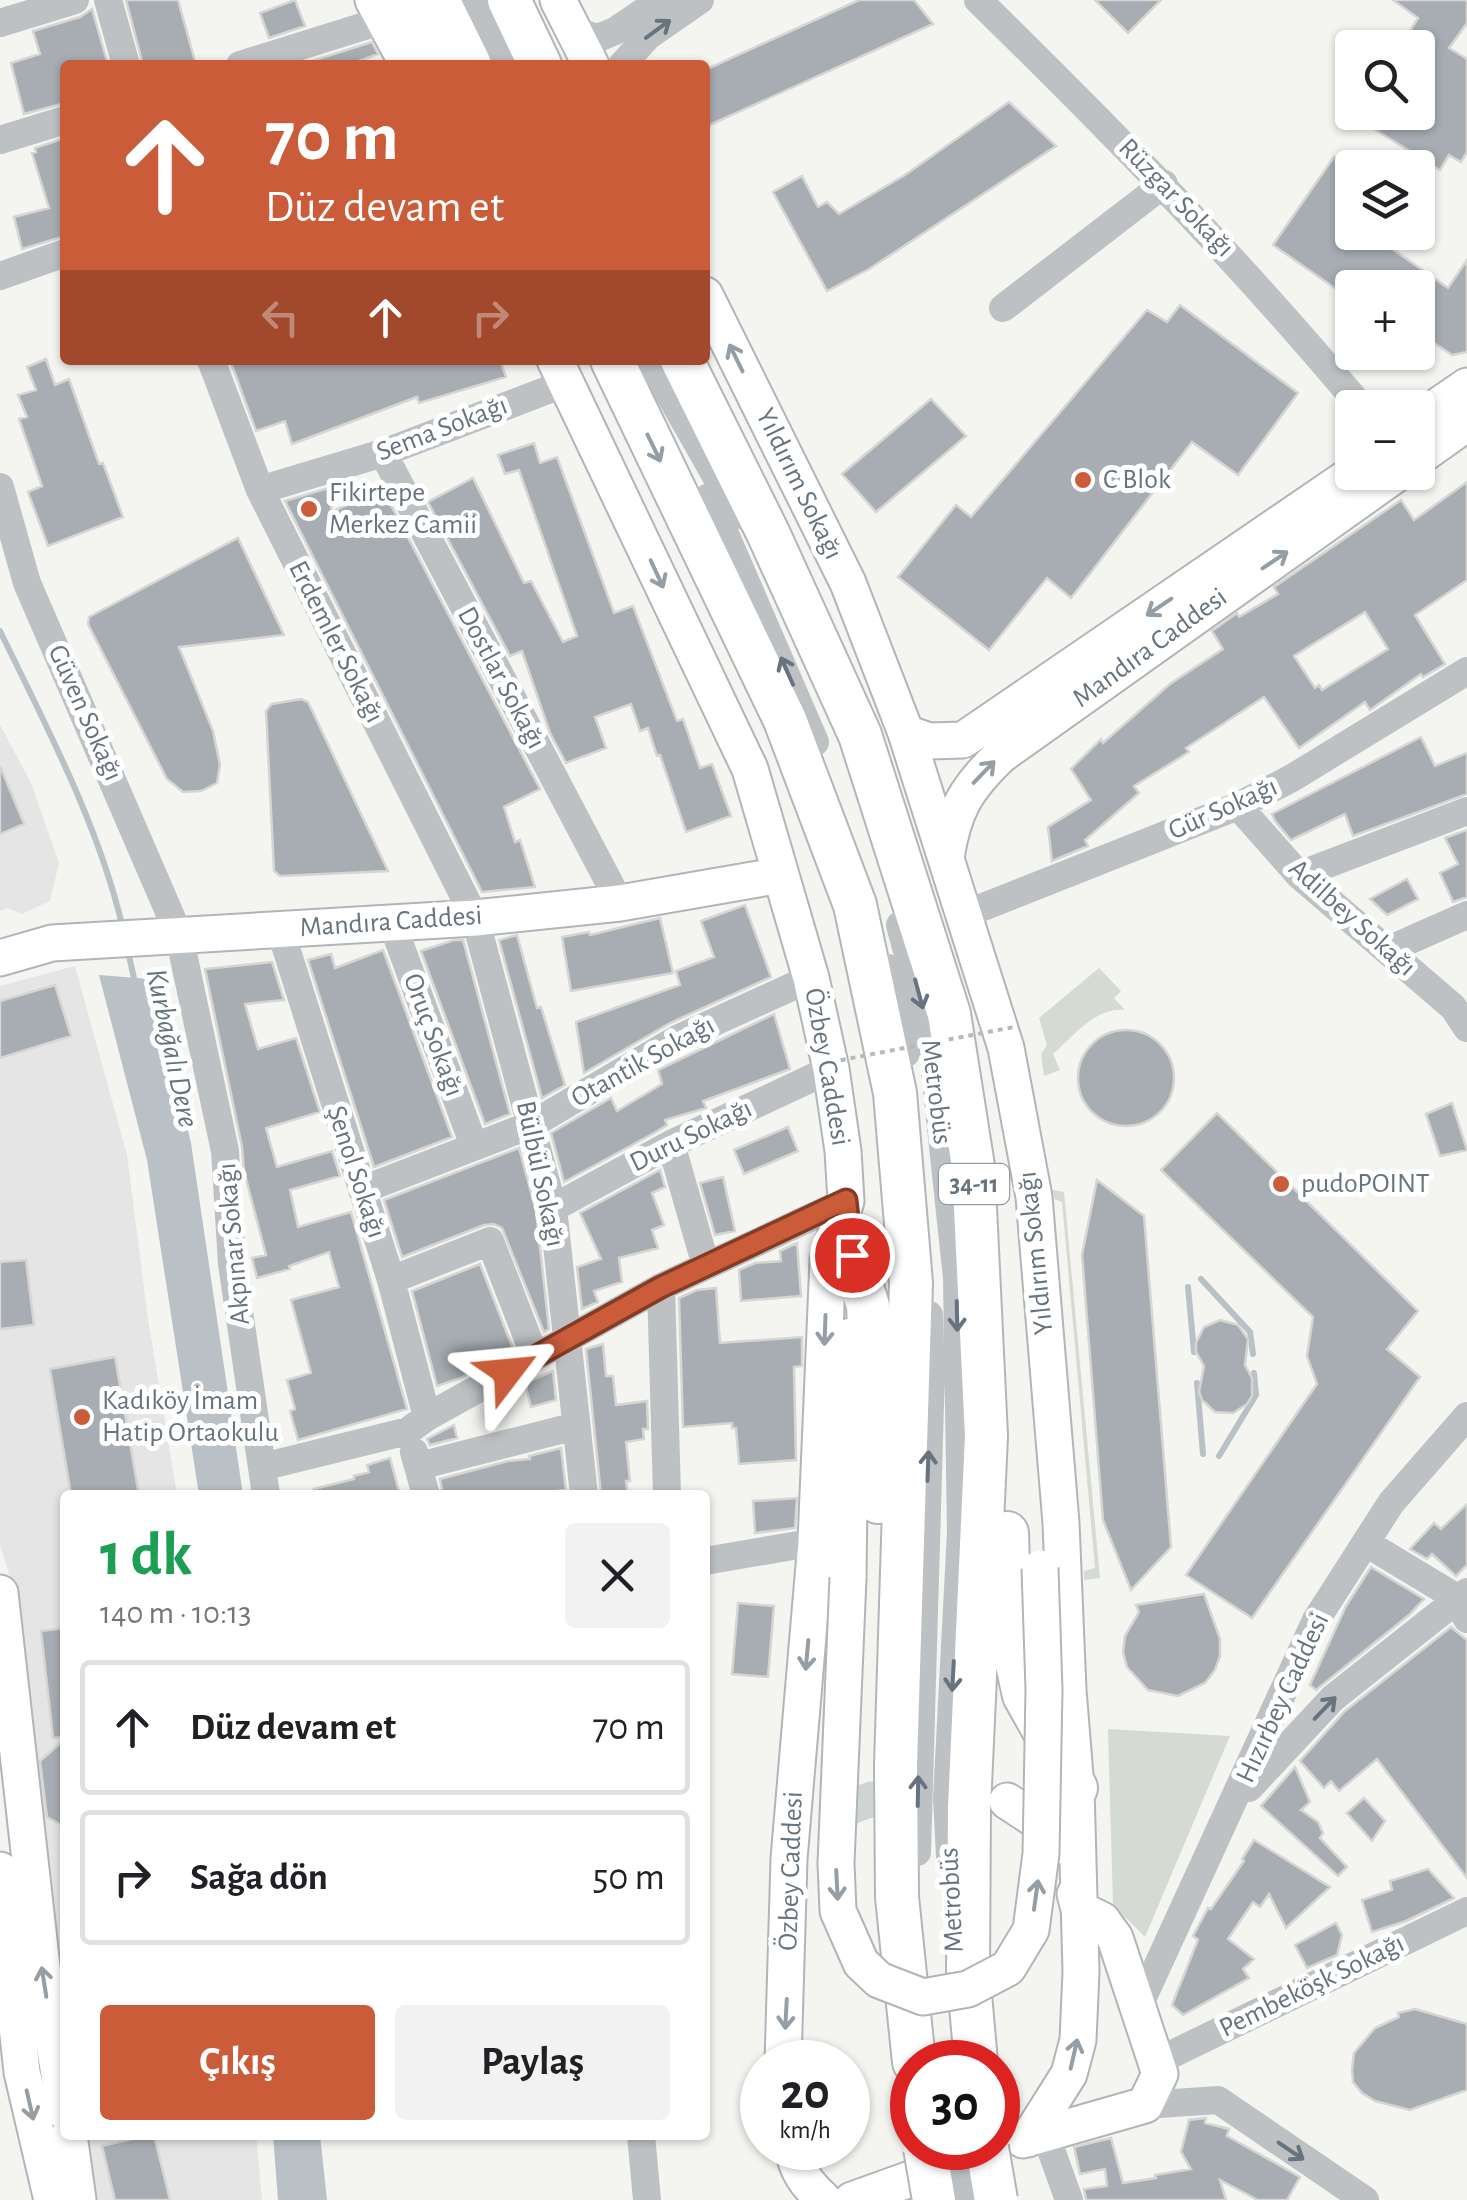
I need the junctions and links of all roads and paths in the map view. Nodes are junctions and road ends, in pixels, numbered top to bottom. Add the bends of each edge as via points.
1 (75, 0) edge
2 (108, 0) edge
3 (438, 0) edge
4 (475, 0) edge
5 (509, 0) edge
6 (538, 0) edge
7 (661, 0) edge
8 (700, 0) edge
9 (978, 0) edge
10 (387, 7) edge
11 (0, 22) edge
12 (566, 32) edge
13 (125, 60) edge
14 (253, 60) edge
15 (406, 60) edge
16 (425, 60) edge
17 (468, 60) edge
18 (504, 60) edge
19 (538, 60) edge
20 (587, 60) edge
21 (626, 60) edge
22 (60, 122) edge
23 (0, 140) edge
24 (1164, 184) junction
25 (60, 255) edge
26 (0, 276) edge
27 (710, 305) edge
28 (1003, 308) dead end
29 (213, 365) edge
30 (614, 365) edge
31 (650, 365) edge
32 (651, 365) edge
33 (684, 365) edge
34 (709, 365) edge
35 (560, 371) edge
36 (1467, 386) edge
37 (1347, 390) edge
38 (1435, 408) edge
39 (1467, 423) edge
40 (1435, 441) edge
41 (383, 453) junction
42 (1335, 485) edge
43 (0, 487) edge
44 (260, 490) junction
45 (1362, 490) edge
46 (1467, 671) edge
47 (906, 733) junction
48 (860, 735) junction
49 (1238, 806) junction
50 (1467, 811) edge
51 (946, 858) junction
52 (781, 875) junction
53 (1299, 875) junction
54 (620, 903) junction
55 (963, 914) junction
56 (1467, 915) edge
57 (474, 918) junction
58 (392, 923) junction
59 (280, 929) junction
60 (179, 936) junction
61 (1388, 950) junction
62 (0, 958) edge
63 (811, 978) junction
64 (1018, 1026) dead end
65 (1467, 1028) edge
66 (826, 1066) junction
67 (530, 1124) junction
68 (671, 1144) junction
69 (474, 1146) junction
70 (973, 1166) junction
71 (362, 1190) junction
72 (846, 1200) junction
73 (553, 1208) junction
74 (852, 1255) junction
75 (706, 1266) junction
76 (391, 1280) junction
77 (1041, 1280) junction
78 (661, 1287) junction
79 (568, 1340) junction
80 (536, 1357) junction
81 (1467, 1416) edge
82 (418, 1424) junction
83 (576, 1426) junction
84 (419, 1466) junction
85 (262, 1467) junction
86 (265, 1490) edge
87 (425, 1490) edge
88 (583, 1490) edge
89 (667, 1490) edge
90 (816, 1542) junction
91 (1366, 1542) junction
92 (710, 1560) edge
93 (0, 1592) edge
94 (1464, 1603) edge
95 (896, 1765) junction
96 (1076, 1788) junction
97 (1006, 1802) dead end
98 (1234, 1804) junction
99 (842, 1810) tunnel mouth
100 (0, 1870) edge
101 (789, 1878) junction
102 (1079, 1909) junction
103 (1467, 1911) edge
104 (5, 1937) edge
105 (1140, 2006) junction
106 (784, 2040) edge
107 (912, 2040) edge
108 (929, 2040) edge
109 (960, 2040) edge
110 (974, 2040) edge
111 (1158, 2061) junction
112 (60, 2081) edge
113 (1145, 2105) junction
114 (69, 2140) edge
115 (641, 2140) edge
116 (1020, 2140) edge
117 (795, 2170) edge
118 (801, 2170) edge
119 (929, 2170) edge
120 (941, 2170) edge
121 (955, 2170) edge
122 (978, 2170) edge
123 (1008, 2170) edge
124 (872, 2196) edge
125 (52, 2200) edge
126 (78, 2200) edge
127 (647, 2200) edge
128 (790, 2200) edge
129 (824, 2200) edge
130 (934, 2200) edge
131 (962, 2200) edge
132 (983, 2200) edge
133 (996, 2200) edge
134 (1068, 2200) edge
135 (1365, 2200) edge

1 - 11 street
2 - 13 street
3 - 17 highway
4 - 18 street
5 - 19 highway
6 - 12 highway
7 - 12 street via 598,38
21 -> 8 street
9 - 24 street, Rüzgar Sokağı
10 - 14 street
10 - 15 main road
10 - 16 highway
12 - 20 main road
22 - 23 street
24 - 28 street
24 - 37 street, Rüzgar Sokağı
25 - 26 street
47 -> 27 main road, Yıldırım Sokağı via 848,583
29 - 44 street, Erdemler Sokağı
30 -> 95 highway, 34-11 via 785,720 854,905 895,1093 911,1284
108 -> 31 street, Metrobüs via 916,1876 931,1371 921,1148 899,1009 860,863 801,704
32 -> 109 street, Metrobüs via 763,560 859,772 932,1044 957,1278 961,1532 946,1798
33 - 48 highway, 34-11
34 - 48 highway via 791,533
35 - 41 street, Sema Sokağı
35 -> 52 main road, Özbey Caddesi via 750,769
36 - 38 main road
39 - 40 main road, Mandıra Caddesi
41 - 44 street, Sema Sokağı
41 - 54 street, Dostlar Sokağı
42 -> 47 main road, Mandıra Caddesi via 964,740 929,741
43 - 60 street, Güven Sokağı via 27,582
44 - 57 street, Erdemler Sokağı
51 -> 45 main road, Mandıra Caddesi via 951,822 970,787 1001,755
46 - 49 street, Gür Sokağı
47 - 51 main road, Yıldırım Sokağı
48 - 70 highway, 34-11 via 949,1014
49 - 53 street, Adilbey Sokağı
49 - 55 street, Gür Sokağı
50 - 53 street
51 - 55 main road, Yıldırım Sokağı
52 - 54 main road, Mandıra Caddesi
52 - 63 main road, Özbey Caddesi
53 - 61 street, Adilbey Sokağı
54 - 57 main road, Mandıra Caddesi
55 - 77 main road, Yıldırım Sokağı via 1006,1048 1034,1196
56 - 61 street
57 - 58 main road, Mandıra Caddesi
57 - 67 street, Bülbül Sokağı
58 - 59 main road, Mandıra Caddesi
58 - 69 street, Oruç Sokağı
59 - 60 main road, Mandıra Caddesi
59 - 71 street, Şenol Sokağı
60 - 62 main road, Mandıra Caddesi via 52,943
60 - 85 street, Akpınar Sokağı via 225,1151 232,1264
61 - 65 street, Adilbey Sokağı via 1453,1007
63 - 66 main road, Özbey Caddesi
63 - 67 street, Otantik Sokağı via 677,1039
64 - 66 path, bridge
66 - 68 street, Duru Sokağı
66 - 72 main road, Özbey Caddesi
67 - 69 street, Otantik Sokağı
67 - 73 street, Bülbül Sokağı
68 - 73 street, Duru Sokağı
68 - 75 street
69 - 71 street, Otantik Sokağı
70 - 96 highway via 1004,1426 1010,1634 1024,1696
70 - 110 highway, 34-11 via 986,1436 968,1807
71 - 76 street, Şenol Sokağı
72 - 74 main road
72 - 75 street
72 -> 90 main road, Özbey Caddesi via 828,1260
73 - 79 street, Bülbül Sokağı
74 -> 77 main road, bridge via 838,1912 861,1964 879,1980 924,1997 968,1989 1008,1968 1031,1930 1042,1836 1034,1410
74 - 95 highway via 868,1306 881,1689
75 - 78 street
76 - 80 street via 490,1242
76 - 82 street, Şenol Sokağı
77 - 96 main road, Yıldırım Sokağı
78 - 79 street
78 - 89 street
79 - 80 street
79 - 83 street, Bülbül Sokağı
80 - 82 street
81 - 91 street, Hızırbey Caddesi
82 - 84 street, Şenol Sokağı
82 - 85 street
83 - 84 street
83 - 88 street, Bülbül Sokağı
84 - 87 street, Şenol Sokağı
85 - 86 street, Akpınar Sokağı
90 - 92 street
90 -> 101 main road, Özbey Caddesi
91 - 94 street
91 - 98 street, Hızırbey Caddesi via 1316,1620
112 -> 93 main road
98 -> 94 street via 1333,1698
95 - 107 highway, 34-11 via 897,1897
96 - 102 main road, Yıldırım Sokağı
97 - 102 main road via 1039,1822 1064,1855
98 - 105 street, Hızırbey Caddesi
99 - 101 main road via 810,1838
100 - 104 main road
101 -> 106 main road, Özbey Caddesi
102 - 105 main road via 1102,1920 1115,1938
116 -> 102 main road, Yıldırım Sokağı via 1069,2074 1078,2040
103 - 111 street, Pembeköşk Sokağı
104 -> 125 main road via 22,2072
105 - 111 main road
111 - 113 main road via 1160,2074
113 - 116 main road
113 -> 135 street via 1218,2100
114 - 126 main road
115 - 127 street
116 - 134 street
117 - 128 main road
118 - 129 main road
119 - 130 highway, bridge
120 - 124 main road
121 - 131 street, bridge
122 - 132 street
123 - 133 highway, bridge

